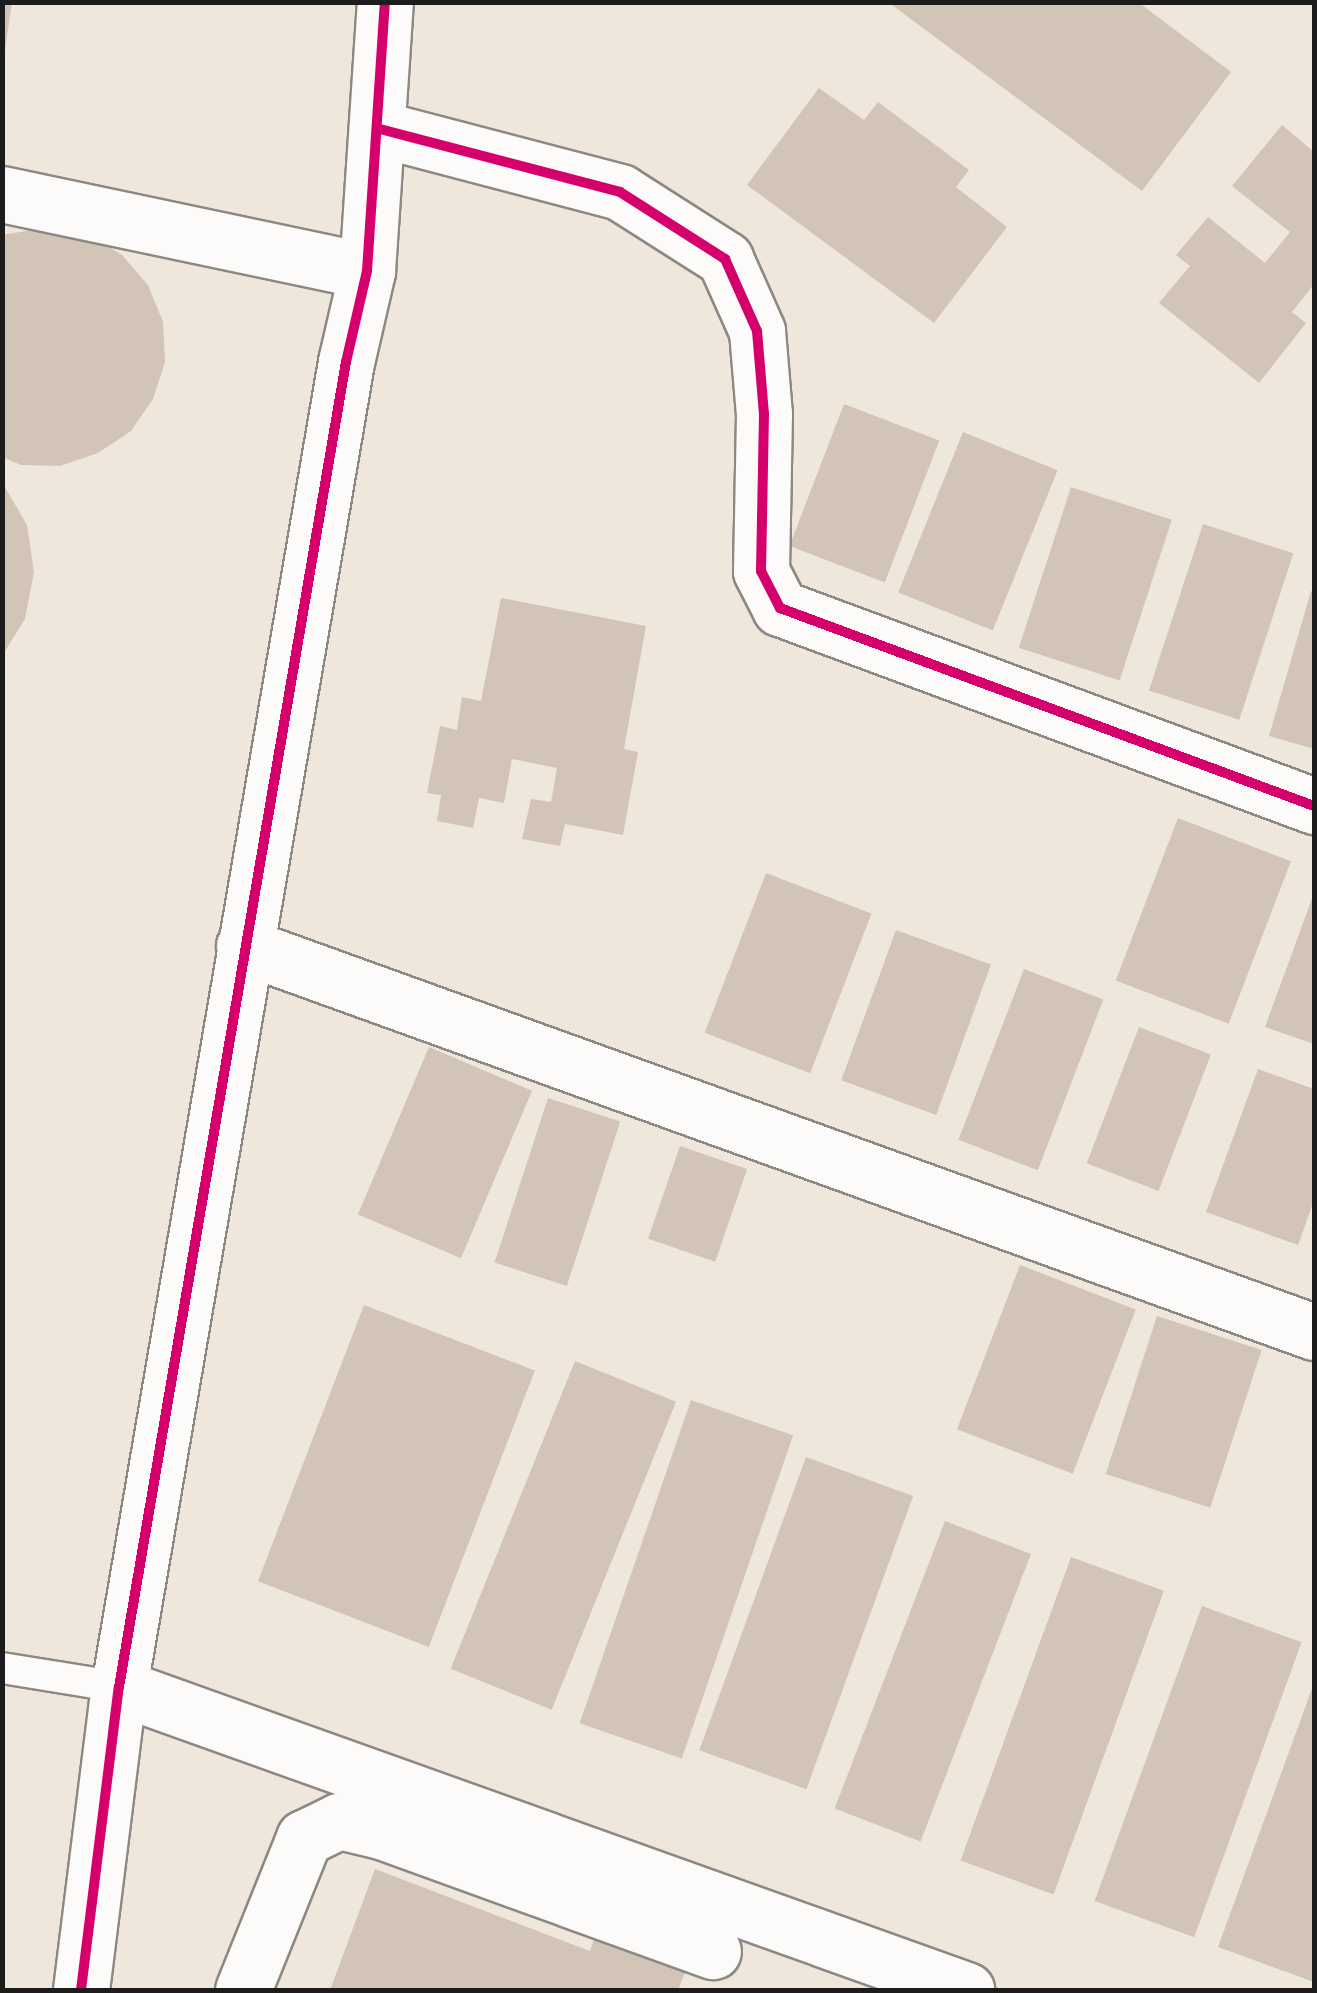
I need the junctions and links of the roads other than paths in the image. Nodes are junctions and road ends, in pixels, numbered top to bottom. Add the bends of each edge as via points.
1 (385, 2) edge
2 (380, 129) junction
3 (2, 194) edge
4 (367, 271) junction
5 (1314, 806) edge
6 (244, 946) junction
7 (1314, 1332) edge
8 (2, 1668) edge
9 (119, 1687) junction
10 (714, 1949) edge
11 (81, 1990) edge
12 (243, 1990) edge
13 (966, 1990) edge

1 - 2 street
2 - 4 street
2 - 5 street via 620,192 725,259 757,331 764,414 762,571 780,608
3 - 4 street
4 - 6 street
6 - 7 street
6 - 9 street
8 - 9 lane
9 - 10 street
9 - 11 street
10 - 12 street via 339,1821 304,1838
10 - 13 street

